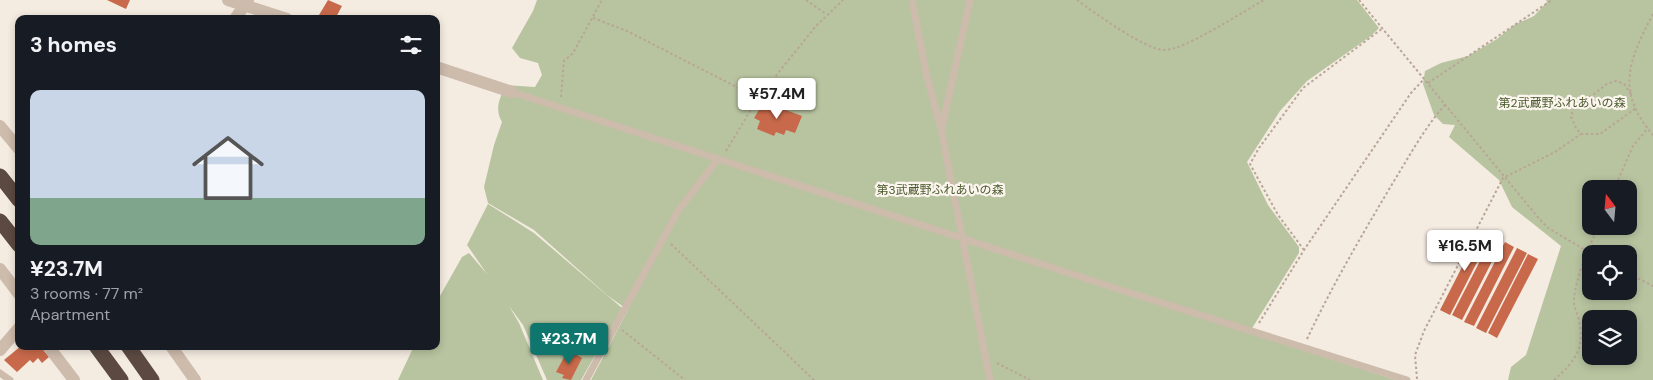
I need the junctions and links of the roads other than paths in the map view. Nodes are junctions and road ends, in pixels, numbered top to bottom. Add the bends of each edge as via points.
1 (228, 0) edge
2 (912, 0) edge
3 (970, 0) edge
4 (246, 3) edge
5 (238, 15) edge
6 (277, 15) edge
7 (440, 68) edge
8 (512, 92) joint
9 (0, 126) edge
10 (941, 129) junction
11 (15, 144) edge
12 (719, 159) junction
13 (0, 176) edge
14 (15, 195) edge
15 (0, 221) edge
16 (962, 239) junction
17 (15, 240) edge
18 (0, 269) edge
19 (15, 289) edge
20 (15, 333) edge
21 (0, 350) edge
22 (51, 350) edge
23 (99, 350) edge
24 (131, 350) edge
25 (174, 350) edge
26 (0, 372) edge
27 (10, 380) edge
28 (74, 380) edge
29 (121, 380) edge
30 (152, 380) edge
31 (195, 380) edge
32 (586, 380) edge
33 (990, 380) edge
34 (1407, 380) edge

1 - 4 street
2 - 10 lane
3 - 10 lane
4 - 5 street
4 - 6 street
7 - 8 street
8 - 12 lane
9 - 11 street
10 - 16 lane
12 - 16 lane
12 - 32 lane via 678,211
13 - 14 highway
15 - 17 highway
16 - 33 lane
16 - 34 lane
18 - 19 street
20 - 21 street
22 - 28 street
23 - 29 highway
24 - 30 highway
25 - 31 street
26 - 27 lane

